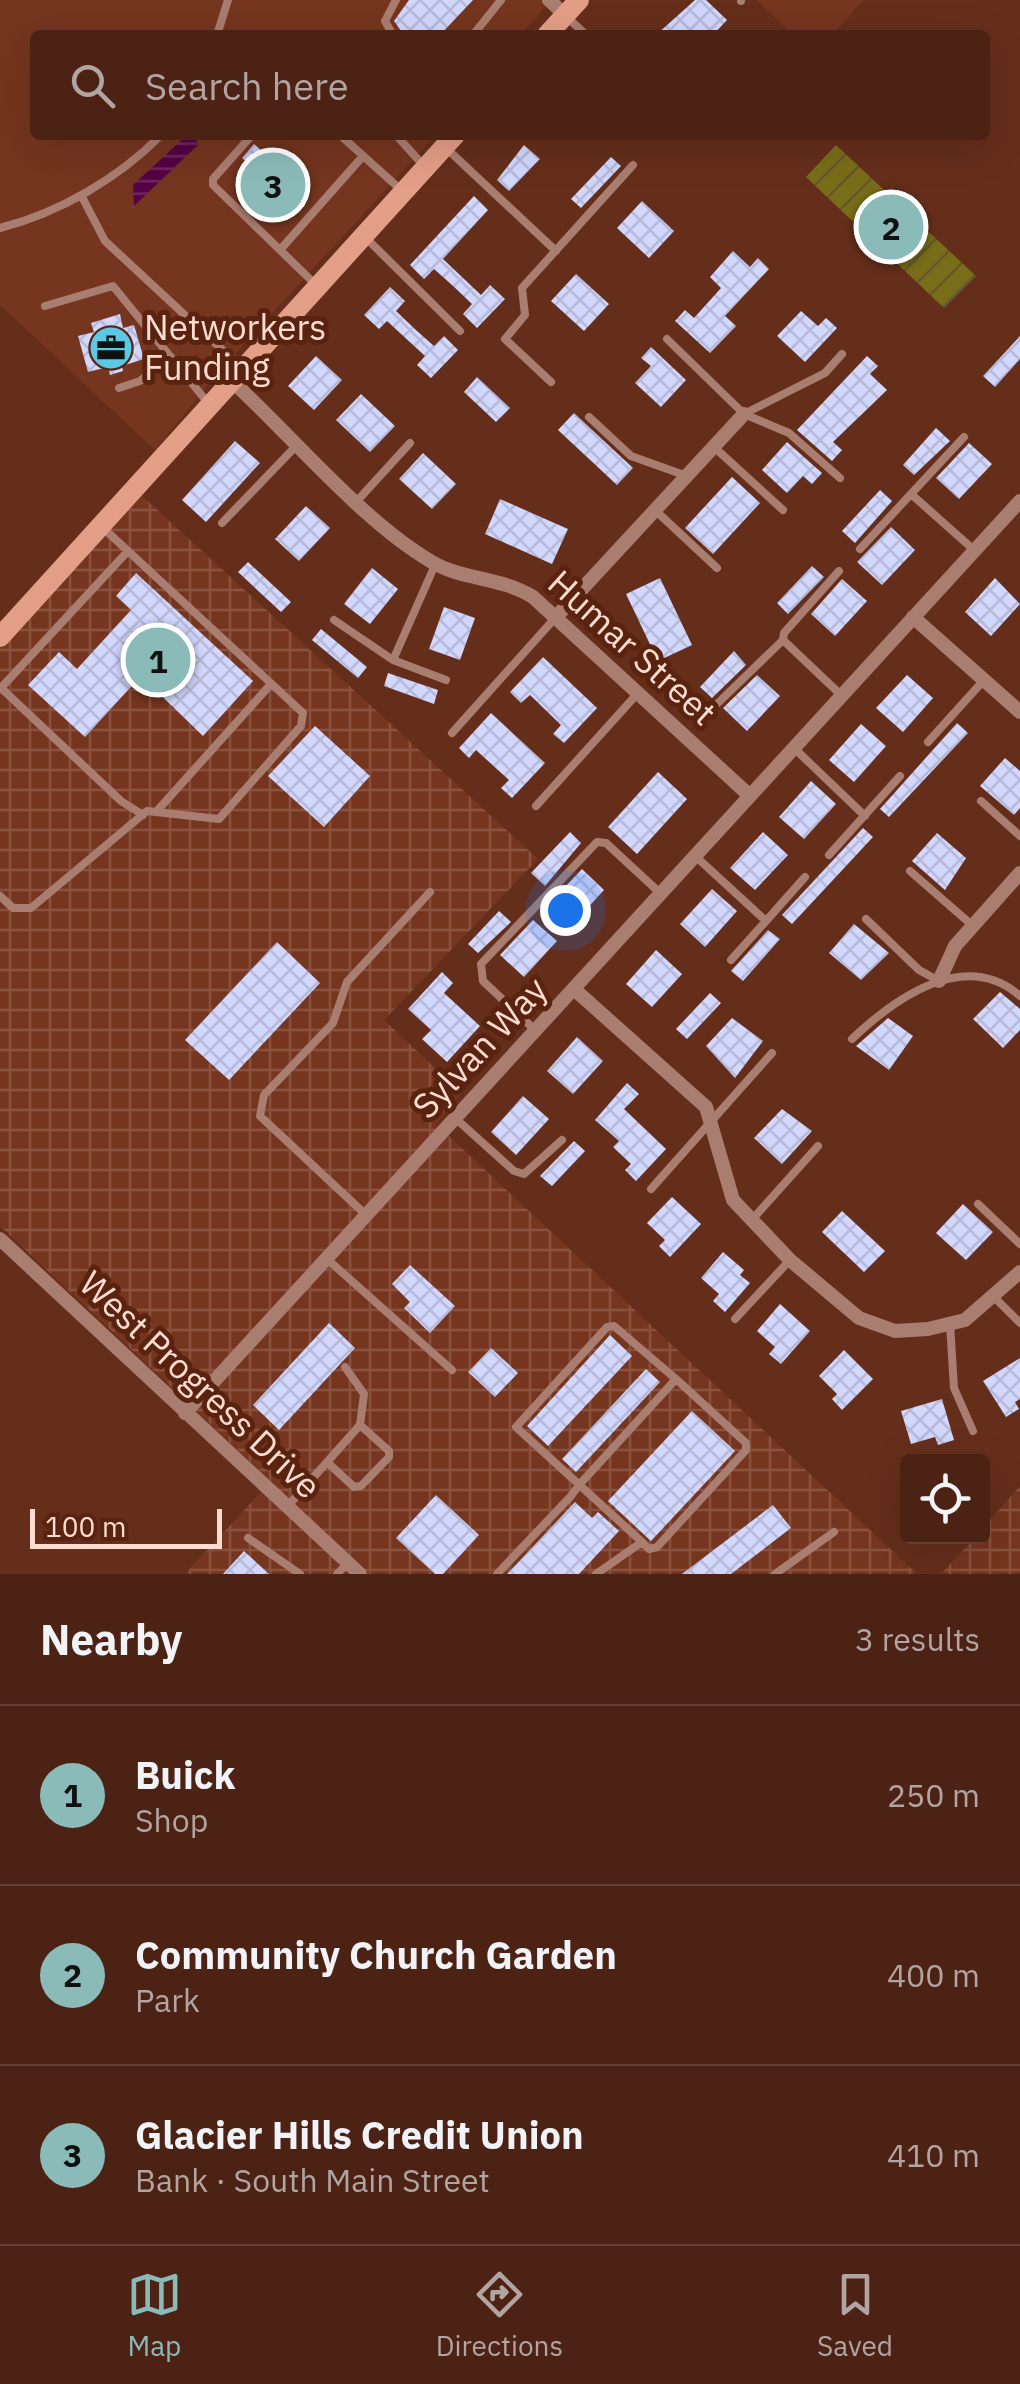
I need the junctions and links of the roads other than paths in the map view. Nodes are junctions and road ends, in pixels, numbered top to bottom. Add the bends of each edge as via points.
1 (228, 0) edge
2 (396, 0) edge
3 (501, 0) edge
4 (564, 5) edge
5 (219, 30) edge
6 (391, 30) edge
7 (477, 30) edge
8 (549, 30) edge
9 (582, 30) edge
10 (155, 140) edge
11 (248, 140) edge
12 (345, 140) edge
13 (400, 140) edge
14 (450, 141) edge
15 (363, 156) junction
16 (634, 165) dead end
17 (425, 168) junction
18 (403, 192) junction
19 (80, 195) junction
20 (0, 228) edge
21 (364, 236) junction
22 (280, 250) junction
23 (556, 252) junction
24 (318, 287) junction
25 (44, 306) dead end
26 (460, 331) dead end
27 (667, 339) dead end
28 (842, 354) dead end
29 (171, 357) junction
30 (238, 375) junction
31 (552, 382) dead end
32 (119, 388) dead end
33 (210, 406) junction
34 (744, 414) junction
35 (589, 417) dead end
36 (964, 437) dead end
37 (410, 443) dead end
38 (298, 444) junction
39 (714, 447) junction
40 (689, 475) junction
41 (840, 478) dead end
42 (911, 494) junction
43 (358, 501) junction
44 (1020, 501) edge
45 (783, 510) dead end
46 (656, 511) junction
47 (222, 523) dead end
48 (101, 526) junction
49 (860, 549) dead end
50 (974, 550) junction
51 (128, 552) junction
52 (435, 564) junction
53 (717, 568) dead end
54 (839, 571) dead end
55 (913, 616) junction
56 (556, 617) junction
57 (334, 620) dead end
58 (0, 637) edge
59 (783, 640) junction
60 (393, 660) junction
61 (446, 680) dead end
62 (984, 680) junction
63 (272, 684) junction
64 (1, 688) edge
65 (638, 693) junction
66 (840, 694) junction
67 (718, 703) dead end
68 (1020, 712) edge
69 (452, 733) dead end
70 (928, 742) dead end
71 (792, 746) junction
72 (900, 776) dead end
73 (749, 794) junction
74 (981, 801) dead end
75 (536, 806) dead end
76 (156, 812) junction
77 (143, 815) junction
78 (865, 816) junction
79 (1020, 836) edge
80 (693, 854) junction
81 (829, 855) dead end
82 (910, 871) dead end
83 (1019, 877) edge
84 (805, 878) dead end
85 (430, 892) dead end
86 (660, 892) junction
87 (0, 896) edge
88 (866, 919) dead end
89 (766, 921) junction
90 (972, 926) junction
91 (731, 960) dead end
92 (940, 981) junction
93 (574, 989) junction
94 (1020, 996) edge
95 (536, 1030) junction
96 (852, 1039) dead end
97 (772, 1053) dead end
98 (455, 1118) junction
99 (710, 1120) junction
100 (562, 1140) dead end
101 (818, 1146) dead end
102 (652, 1190) dead end
103 (978, 1204) dead end
104 (366, 1215) junction
105 (750, 1222) junction
106 (0, 1240) edge
107 (1020, 1244) edge
108 (326, 1259) junction
109 (790, 1260) junction
110 (1020, 1272) edge
111 (994, 1296) junction
112 (735, 1319) dead end
113 (958, 1322) junction
114 (1020, 1323) edge
115 (345, 1367) dead end
116 (452, 1370) dead end
117 (676, 1379) junction
118 (185, 1413) junction
119 (360, 1425) junction
120 (973, 1431) dead end
121 (326, 1462) junction
122 (580, 1485) junction
123 (287, 1506) junction
124 (834, 1532) dead end
125 (248, 1538) dead end
126 (642, 1542) junction
127 (348, 1570) edge
128 (300, 1574) edge
129 (497, 1574) edge
130 (596, 1574) edge
131 (775, 1574) edge

1 - 5 lane
2 - 6 lane via 385,20
3 - 7 lane
4 - 8 main road
4 - 9 lane
10 - 19 lane
11 - 22 lane via 213,186
12 - 15 lane
13 - 17 lane
14 - 17 main road
14 - 23 lane
15 - 18 lane
15 - 22 lane
16 - 23 lane
17 - 18 main road
18 - 21 main road
19 - 20 lane
19 - 30 lane via 105,241
21 - 24 main road
21 - 26 lane
22 - 24 lane
23 - 31 lane via 522,288 525,315 505,338
24 - 30 main road
25 - 29 lane via 113,286
27 - 34 lane
28 - 34 lane via 825,374
29 - 32 lane
29 - 33 lane
30 - 33 main road
30 - 38 street, Humar Street
33 - 48 main road
34 - 39 street
34 - 41 lane via 790,433
35 - 40 lane via 632,456
36 - 42 lane
37 - 43 lane
38 - 43 street, Humar Street
38 - 47 lane
39 - 40 street
39 - 45 lane
40 - 46 street
42 - 49 lane
42 - 50 lane
43 - 52 street, Humar Street
44 - 50 street, Sylvan Way
46 - 53 lane
46 - 56 street
48 - 51 lane
48 - 58 main road
50 - 55 street, Sylvan Way
51 - 63 lane
51 - 64 lane
52 - 56 street, Humar Street via 518,587
52 - 60 lane
54 - 59 lane
55 - 62 street
55 - 66 street, Sylvan Way
56 - 65 street, Humar Street
56 - 69 lane
57 - 60 lane
59 - 66 lane
59 - 67 lane
60 - 61 lane
62 - 68 street
62 - 70 lane
63 - 76 lane
63 - 76 lane via 304,714 300,726 219,819
64 - 77 lane
65 - 73 street, Humar Street
65 - 75 lane
66 - 71 street, Sylvan Way
71 - 73 street, Sylvan Way
71 - 78 lane
72 - 78 lane
73 - 80 street, Sylvan Way
74 - 79 lane
76 - 77 lane
77 - 87 lane via 32,908 13,908
78 - 81 lane
80 - 86 street, Sylvan Way
80 - 89 lane
82 - 90 lane
83 - 90 street
84 - 89 lane
85 - 104 lane via 347,982 333,1023 264,1096 260,1116
86 - 93 street, Sylvan Way
86 - 95 lane via 597,842 481,964 483,982
88 - 92 lane via 919,970
89 - 91 lane
90 - 92 street
92 - 94 lane via 981,976
92 - 96 lane via 886,1006
93 - 95 street, Sylvan Way
93 - 99 street via 706,1107
95 - 98 street, Sylvan Way
97 - 99 lane
98 - 100 lane via 524,1174
98 - 104 street, Sylvan Way
99 - 102 lane
99 - 105 street via 733,1200
101 - 105 lane
103 - 107 lane
104 - 108 street, Sylvan Way
105 - 109 street
106 - 118 street, West Progress Drive
108 - 116 lane
108 - 118 street, Sylvan Way
109 - 112 lane
109 - 113 street via 859,1318 895,1330
110 - 111 street
111 - 113 street
111 - 114 lane
113 - 120 lane via 954,1388
115 - 119 lane via 364,1394
117 - 122 lane
117 - 122 lane via 620,1328 607,1327 516,1427
117 - 126 lane via 746,1450 658,1547
118 - 123 street, West Progress Drive
119 - 121 lane
119 - 121 lane via 388,1458 354,1487
121 - 123 lane
122 - 126 lane
122 - 129 lane
123 - 127 street, West Progress Drive
124 - 131 lane
125 - 128 lane
126 - 130 lane

